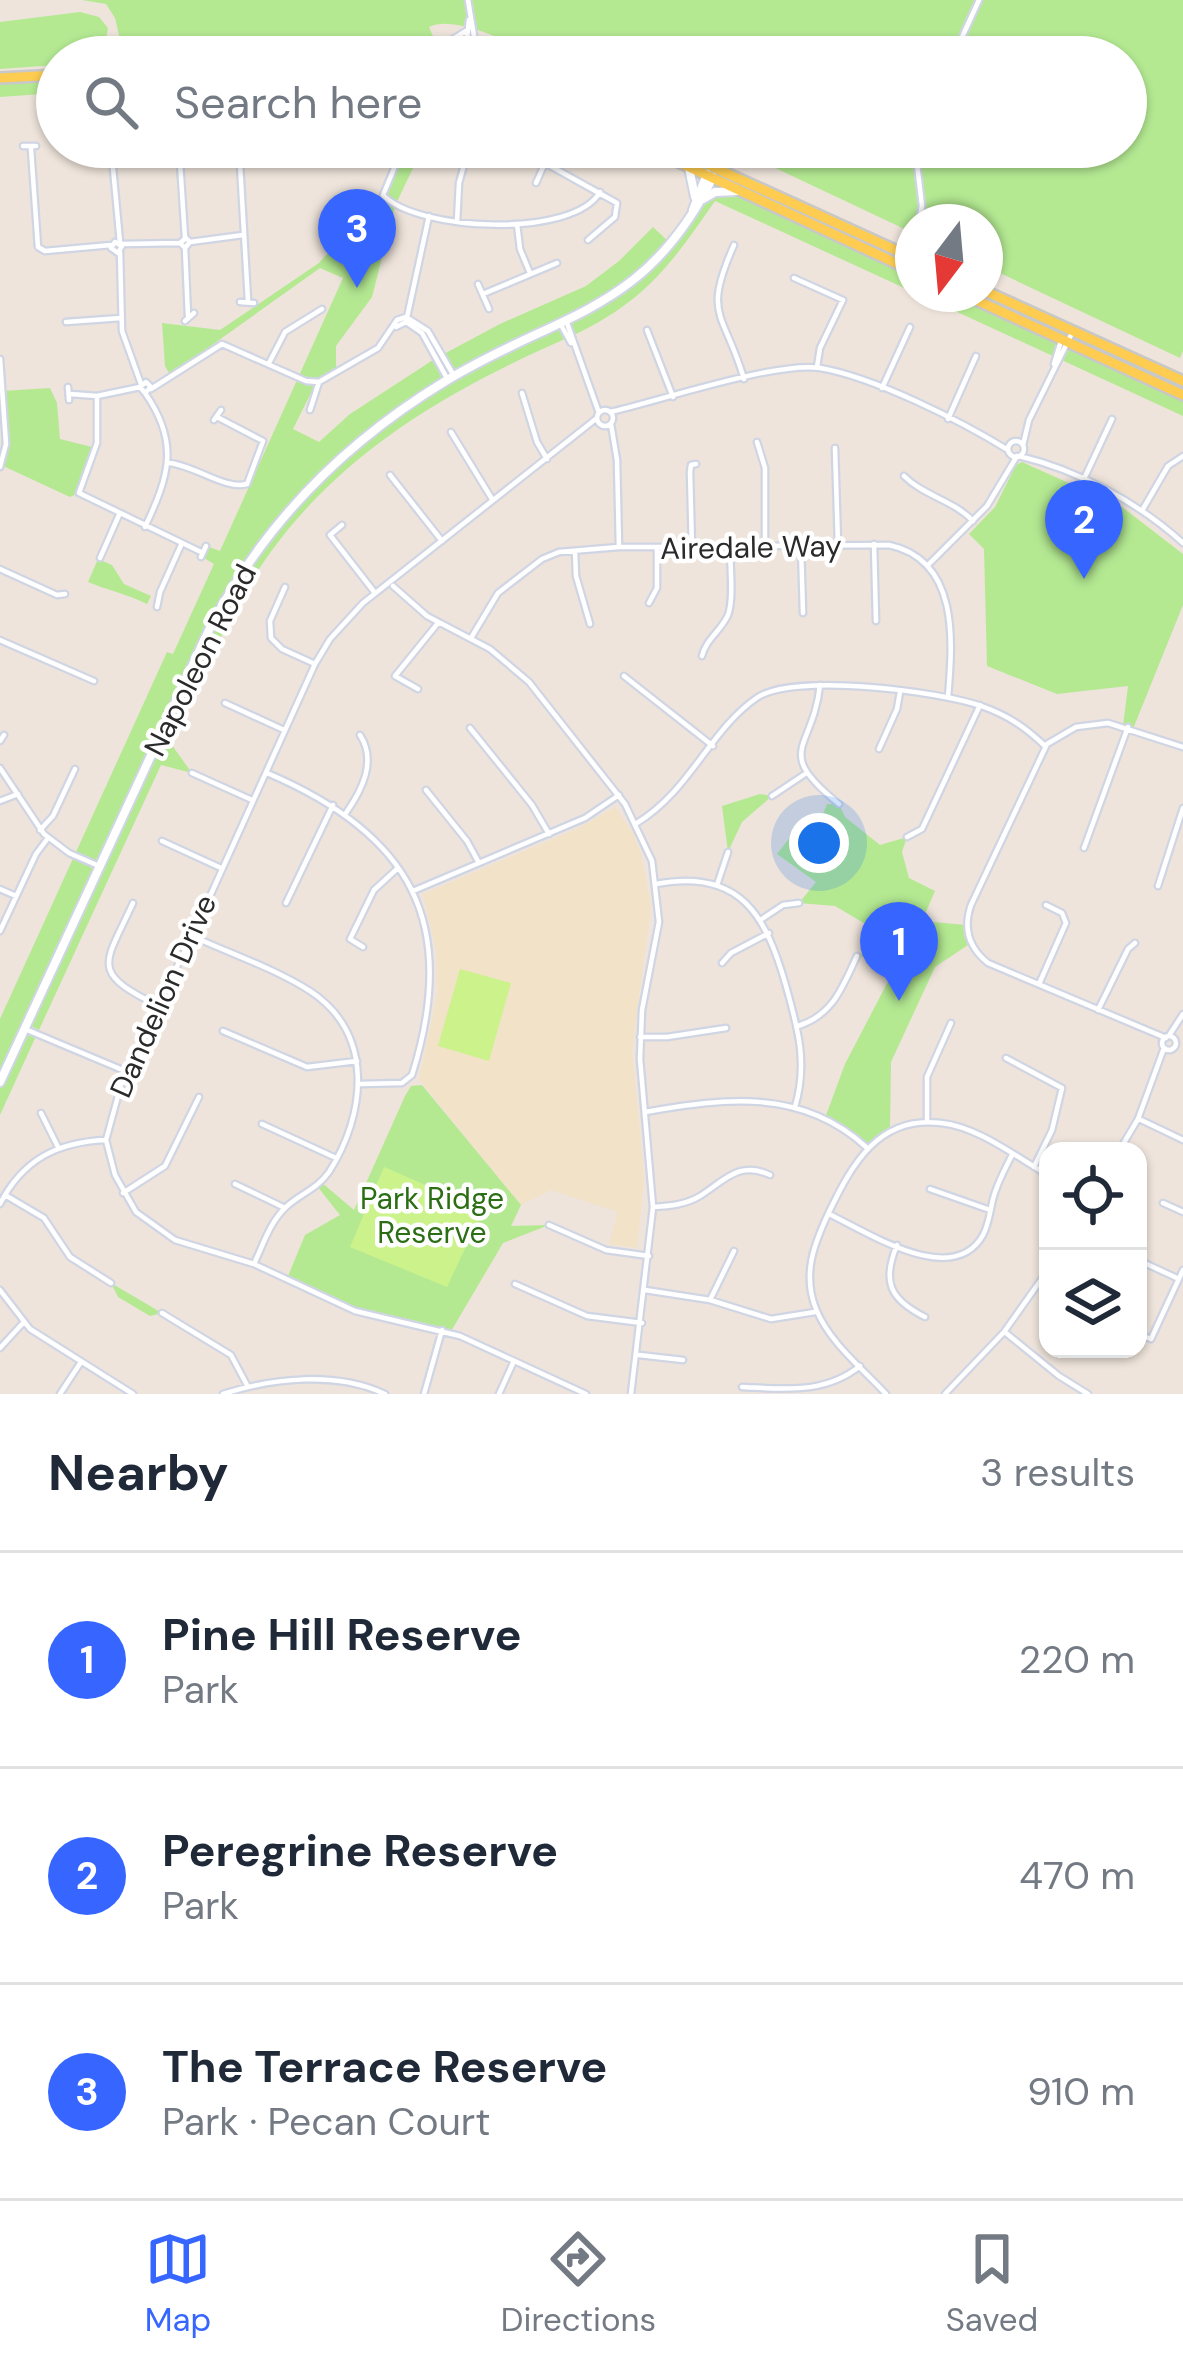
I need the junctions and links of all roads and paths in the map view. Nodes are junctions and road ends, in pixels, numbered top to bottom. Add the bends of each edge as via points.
1 (468, 0) edge
2 (979, 0) edge
3 (470, 14) junction
4 (466, 32) junction
5 (459, 36) edge
6 (466, 36) edge
7 (474, 36) edge
8 (963, 36) edge
9 (36, 76) edge
10 (0, 78) edge
11 (22, 146) dead end
12 (112, 168) edge
13 (180, 168) edge
14 (240, 168) edge
15 (394, 168) edge
16 (463, 168) edge
17 (543, 168) edge
18 (554, 168) edge
19 (689, 168) joint
20 (704, 168) edge
21 (917, 168) edge
22 (712, 173) junction
23 (536, 182) dead end
24 (739, 191) junction
25 (600, 192) junction
26 (698, 199) junction
27 (922, 204) edge
28 (429, 215) junction
29 (457, 222) junction
30 (517, 224) junction
31 (245, 235) junction
32 (594, 238) dead end
33 (185, 243) junction
34 (734, 245) dead end
35 (117, 247) junction
36 (895, 252) edge
37 (895, 252) edge
38 (556, 262) dead end
39 (530, 273) junction
40 (794, 278) dead end
41 (478, 284) dead end
42 (483, 294) junction
43 (1003, 301) edge
44 (248, 302) dead end
45 (489, 308) dead end
46 (324, 309) dead end
47 (1003, 310) edge
48 (189, 317) dead end
49 (122, 318) junction
50 (406, 319) junction
51 (66, 322) dead end
52 (564, 324) junction
53 (910, 327) dead end
54 (646, 330) dead end
55 (1067, 335) junction
56 (976, 356) dead end
57 (0, 359) edge
58 (269, 363) junction
59 (817, 367) junction
60 (451, 378) junction
61 (744, 379) junction
62 (1183, 381) edge
63 (320, 382) junction
64 (146, 388) junction
65 (882, 388) junction
66 (522, 393) dead end
67 (69, 394) dead end
68 (1183, 395) edge
69 (97, 396) junction
70 (673, 397) junction
71 (310, 410) dead end
72 (217, 416) dead end
73 (1112, 418) dead end
74 (605, 419) junction
75 (948, 419) junction
76 (1029, 420) junction
77 (451, 432) dead end
78 (763, 445) dead end
79 (1023, 446) junction
80 (1011, 447) junction
81 (835, 448) dead end
82 (1018, 456) junction
83 (1183, 456) edge
84 (547, 459) junction
85 (169, 463) junction
86 (691, 463) dead end
87 (1046, 464) junction
88 (0, 467) edge
89 (1005, 474) junction
90 (390, 475) dead end
91 (904, 476) dead end
92 (1083, 481) junction
93 (492, 499) junction
94 (1143, 509) junction
95 (119, 515) junction
96 (973, 520) junction
97 (342, 525) dead end
98 (146, 526) junction
99 (442, 541) junction
100 (182, 543) junction
101 (1183, 543) edge
102 (765, 544) junction
103 (838, 544) junction
104 (874, 544) junction
105 (801, 545) junction
106 (619, 547) junction
107 (730, 547) junction
108 (692, 548) junction
109 (657, 549) junction
110 (575, 551) junction
111 (203, 552) dead end
112 (100, 558) dead end
113 (928, 565) junction
114 (0, 568) edge
115 (392, 584) junction
116 (285, 587) dead end
117 (376, 593) junction
118 (65, 594) dead end
119 (654, 600) dead end
120 (158, 607) dead end
121 (802, 613) dead end
122 (876, 621) dead end
123 (438, 623) junction
124 (590, 624) dead end
125 (471, 638) junction
126 (0, 640) edge
127 (702, 656) dead end
128 (315, 664) junction
129 (624, 676) dead end
130 (94, 681) dead end
131 (820, 685) junction
132 (418, 689) dead end
133 (900, 692) junction
134 (948, 697) junction
135 (225, 703) dead end
136 (980, 705) junction
137 (470, 728) dead end
138 (1128, 728) junction
139 (284, 730) junction
140 (360, 735) dead end
141 (713, 746) junction
142 (1045, 746) junction
143 (879, 748) dead end
144 (1183, 748) edge
145 (0, 767) edge
146 (75, 769) dead end
147 (193, 773) dead end
148 (267, 773) junction
149 (805, 774) junction
150 (426, 790) dead end
151 (18, 794) junction
152 (619, 795) junction
153 (772, 796) dead end
154 (252, 800) junction
155 (0, 801) edge
156 (839, 804) dead end
157 (333, 805) junction
158 (1183, 808) edge
159 (346, 813) junction
160 (636, 823) junction
161 (40, 830) junction
162 (549, 834) junction
163 (907, 837) dead end
164 (48, 838) junction
165 (162, 841) dead end
166 (1084, 848) dead end
167 (728, 852) dead end
168 (479, 863) junction
169 (100, 867) junction
170 (220, 868) junction
171 (398, 868) junction
172 (656, 884) junction
173 (717, 885) junction
174 (1158, 886) dead end
175 (0, 889) edge
176 (412, 892) junction
177 (16, 896) junction
178 (133, 903) dead end
179 (286, 903) dead end
180 (799, 903) dead end
181 (1046, 905) dead end
182 (762, 919) junction
183 (0, 931) edge
184 (769, 933) junction
185 (192, 936) junction
186 (1136, 943) dead end
187 (363, 946) dead end
188 (857, 956) dead end
189 (722, 963) dead end
190 (1039, 985) junction
191 (158, 1005) junction
192 (1099, 1010) junction
193 (1181, 1018) edge
194 (951, 1023) dead end
195 (26, 1026) junction
196 (798, 1027) junction
197 (726, 1028) dead end
198 (223, 1031) dead end
199 (640, 1037) junction
200 (1172, 1045) edge
201 (1006, 1058) dead end
202 (357, 1061) junction
203 (124, 1072) junction
204 (1070, 1080) dead end
205 (0, 1082) edge
206 (360, 1084) junction
207 (1061, 1084) junction
208 (199, 1097) dead end
209 (795, 1107) junction
210 (645, 1112) junction
211 (41, 1113) dead end
212 (1138, 1119) junction
213 (927, 1122) junction
214 (262, 1124) dead end
215 (1183, 1139) edge
216 (106, 1140) junction
217 (1124, 1142) edge
218 (58, 1147) junction
219 (866, 1147) junction
220 (1012, 1155) junction
221 (336, 1158) junction
222 (1034, 1168) junction
223 (1039, 1170) edge
224 (770, 1175) dead end
225 (235, 1184) dead end
226 (931, 1190) dead end
227 (123, 1193) junction
228 (5, 1195) junction
229 (1163, 1203) dead end
230 (0, 1204) edge
231 (652, 1207) junction
232 (285, 1208) junction
233 (990, 1210) junction
234 (1183, 1212) edge
235 (829, 1213) junction
236 (549, 1226) dead end
237 (897, 1245) junction
238 (734, 1251) dead end
239 (649, 1256) junction
240 (254, 1264) junction
241 (1147, 1264) edge
242 (1183, 1270) edge
243 (1179, 1279) junction
244 (111, 1283) dead end
245 (1039, 1283) edge
246 (515, 1284) dead end
247 (0, 1290) edge
248 (646, 1290) junction
249 (710, 1300) junction
250 (817, 1311) junction
251 (162, 1313) dead end
252 (925, 1318) dead end
253 (23, 1323) junction
254 (642, 1323) junction
255 (442, 1330) junction
256 (1004, 1332) junction
257 (1147, 1337) edge
258 (0, 1348) edge
259 (639, 1355) junction
260 (683, 1360) dead end
261 (80, 1362) junction
262 (513, 1363) junction
263 (860, 1366) junction
264 (1074, 1386) junction
265 (248, 1387) junction
266 (742, 1387) dead end
267 (60, 1394) edge
268 (133, 1394) edge
269 (223, 1394) edge
270 (385, 1394) edge
271 (424, 1394) edge
272 (499, 1394) edge
273 (586, 1394) edge
274 (632, 1394) edge
275 (886, 1394) edge
276 (945, 1394) edge
277 (1069, 1394) edge
278 (1088, 1394) edge

1 - 3 street
2 - 8 street
3 - 4 street
3 - 7 street
4 - 5 street
4 - 6 street
9 - 10 main road
11 - 35 street via 34,148 38,247
12 - 35 street
13 - 33 street
14 - 31 street
15 - 28 street via 386,199
16 - 29 street
17 - 23 street
18 - 25 street
19 - 22 main road
19 - 26 main road
20 - 22 main road
21 - 27 street
22 - 24 main road
22 - 26 main road, Napoleon Road
22 - 36 main road
24 - 26 main road
24 - 37 main road
25 - 30 street via 572,213
25 - 32 street via 618,210
26 - 52 main road, Napoleon Road via 645,272
28 - 29 street
28 - 50 street
29 - 30 street
30 - 39 street
31 - 33 street
31 - 44 street
33 - 35 street
33 - 48 street
34 - 61 street via 716,302
35 - 49 street
38 - 39 street
39 - 42 street
40 - 59 street via 843,300
41 - 42 street
42 - 45 street
43 - 55 main road
46 - 58 street via 285,332
47 - 55 main road
49 - 51 street
49 - 64 street
50 - 60 street via 424,331
50 - 63 street via 378,348
52 - 60 main road, Napoleon Road
52 - 74 street
53 - 65 street
54 - 70 street
55 - 62 main road
55 - 68 main road
55 - 76 street
56 - 75 street
57 - 88 street
58 - 63 street
58 - 64 street via 222,344
59 - 61 street, Dandelion Drive
59 - 65 street, Dandelion Drive
60 - 169 main road, Napoleon Road via 344,454 254,554 209,630
61 - 70 street, Dandelion Drive
63 - 71 street
64 - 69 street
64 - 85 street
65 - 75 street, Dandelion Drive
66 - 84 street
67 - 69 street
69 - 95 street via 98,443 79,494
70 - 74 street, Dandelion Drive
72 - 85 street via 264,443 245,486
73 - 92 street
74 - 84 street, Dandelion Drive
74 - 106 street via 614,440
75 - 80 street, Dandelion Drive
76 - 79 street
76 - 80 street
77 - 93 street
78 - 102 street
79 - 80 street
79 - 82 street
79 - 87 street
80 - 82 street
80 - 89 street
81 - 103 street
82 - 87 street
82 - 89 street
83 - 94 street
84 - 93 street, Dandelion Drive
85 - 98 street
86 - 108 street
87 - 92 street
89 - 96 street
90 - 99 street
91 - 96 street
92 - 94 street
93 - 99 street, Dandelion Drive
94 - 101 street
95 - 98 street
95 - 112 street
96 - 113 street
97 - 117 street via 330,535
98 - 100 street
99 - 115 street, Dandelion Drive
100 - 111 street
100 - 120 street
102 - 105 street, Airedale Way
102 - 107 street, Airedale Way
103 - 104 street, Airedale Way
103 - 105 street, Airedale Way
104 - 113 street, Airedale Way via 906,549
104 - 122 street
105 - 121 street
106 - 109 street, Airedale Way
106 - 110 street, Airedale Way
107 - 108 street, Airedale Way
107 - 127 street via 730,607 700,646
108 - 109 street, Airedale Way
109 - 119 street
110 - 124 street
110 - 125 street, Airedale Way via 549,555 503,589
113 - 134 street via 947,601
114 - 118 street
115 - 117 street, Dandelion Drive
115 - 123 street
116 - 128 street via 269,635
117 - 128 street, Dandelion Drive
123 - 125 street
123 - 132 street via 394,676
125 - 152 street via 529,682
126 - 130 street
128 - 139 street, Dandelion Drive
129 - 141 street
131 - 133 street
131 - 141 street via 766,692
131 - 149 street via 801,746
133 - 134 street
133 - 143 street
134 - 136 street
135 - 139 street
136 - 142 street
136 - 163 street via 922,829
137 - 162 street
138 - 142 street via 1083,725
138 - 144 street
138 - 166 street
139 - 148 street, Dandelion Drive
140 - 159 street via 366,772
141 - 160 street via 673,796
142 - 190 street via 966,925 982,958
145 - 151 street
146 - 161 street
147 - 154 street
148 - 154 street, Dandelion Drive
148 - 157 street
149 - 153 street
149 - 156 street
150 - 168 street
151 - 155 street
151 - 161 street
152 - 160 street
152 - 162 street
154 - 170 street, Dandelion Drive
157 - 159 street
157 - 179 street
158 - 174 street
159 - 171 street
160 - 172 street
161 - 164 street
162 - 168 street
164 - 169 street
164 - 177 street
165 - 170 street
167 - 173 street
168 - 176 street
169 - 195 main road, Napoleon Road
170 - 185 street, Dandelion Drive
171 - 176 street
171 - 187 street via 374,890 350,939
172 - 173 street
172 - 199 street via 658,935
173 - 182 street
175 - 177 street
176 - 206 street via 432,984 425,1030 409,1084
177 - 183 street
178 - 191 street via 108,969 121,987
180 - 182 street
181 - 190 street via 1066,926
182 - 184 street
184 - 189 street
184 - 196 street
185 - 191 street, Dandelion Drive
185 - 202 street via 320,999 344,1027
186 - 192 street
188 - 196 street via 830,1008
190 - 192 street
191 - 203 street, Dandelion Drive
192 - 200 street
193 - 200 street
194 - 213 street via 927,1076
195 - 203 street
195 - 205 main road, Napoleon Road
196 - 209 street via 803,1063
197 - 199 street
198 - 202 street via 308,1067
199 - 210 street
200 - 212 street
201 - 207 street
202 - 206 street
203 - 216 street, Dandelion Drive
204 - 207 street
206 - 221 street
207 - 222 street
208 - 227 street via 165,1166
209 - 210 street via 740,1099
209 - 219 street
210 - 231 street
211 - 218 street
212 - 215 street
212 - 217 street
213 - 219 street
213 - 220 street via 968,1130
214 - 221 street
216 - 218 street
216 - 227 street
218 - 228 street via 31,1163
219 - 235 street
220 - 222 street
220 - 233 street
221 - 232 street via 318,1185
222 - 223 street
224 - 231 street via 734,1172 693,1200
225 - 232 street
226 - 233 street
227 - 240 street via 166,1235
228 - 230 street
228 - 244 street via 44,1218 70,1257
229 - 234 street
231 - 239 street
232 - 240 street
233 - 237 street via 979,1242 955,1257 932,1259
235 - 237 street
235 - 250 street via 810,1266
236 - 239 street via 607,1250
237 - 252 street via 889,1282
238 - 249 street
239 - 248 street
240 - 255 street via 347,1308
241 - 243 street
242 - 243 street
243 - 257 street
245 - 256 street
246 - 254 street via 587,1316
247 - 253 street
248 - 249 street
248 - 254 street
249 - 250 street via 771,1319
250 - 263 street
251 - 265 street via 231,1355
253 - 258 street
253 - 261 street
254 - 259 street
255 - 262 street
255 - 271 street
256 - 264 street
256 - 276 street
259 - 260 street
259 - 274 street
261 - 267 street
261 - 268 street
262 - 272 street
262 - 273 street
263 - 266 street via 819,1390
263 - 275 street
264 - 277 street
264 - 278 street
265 - 269 street
265 - 270 street via 329,1379

